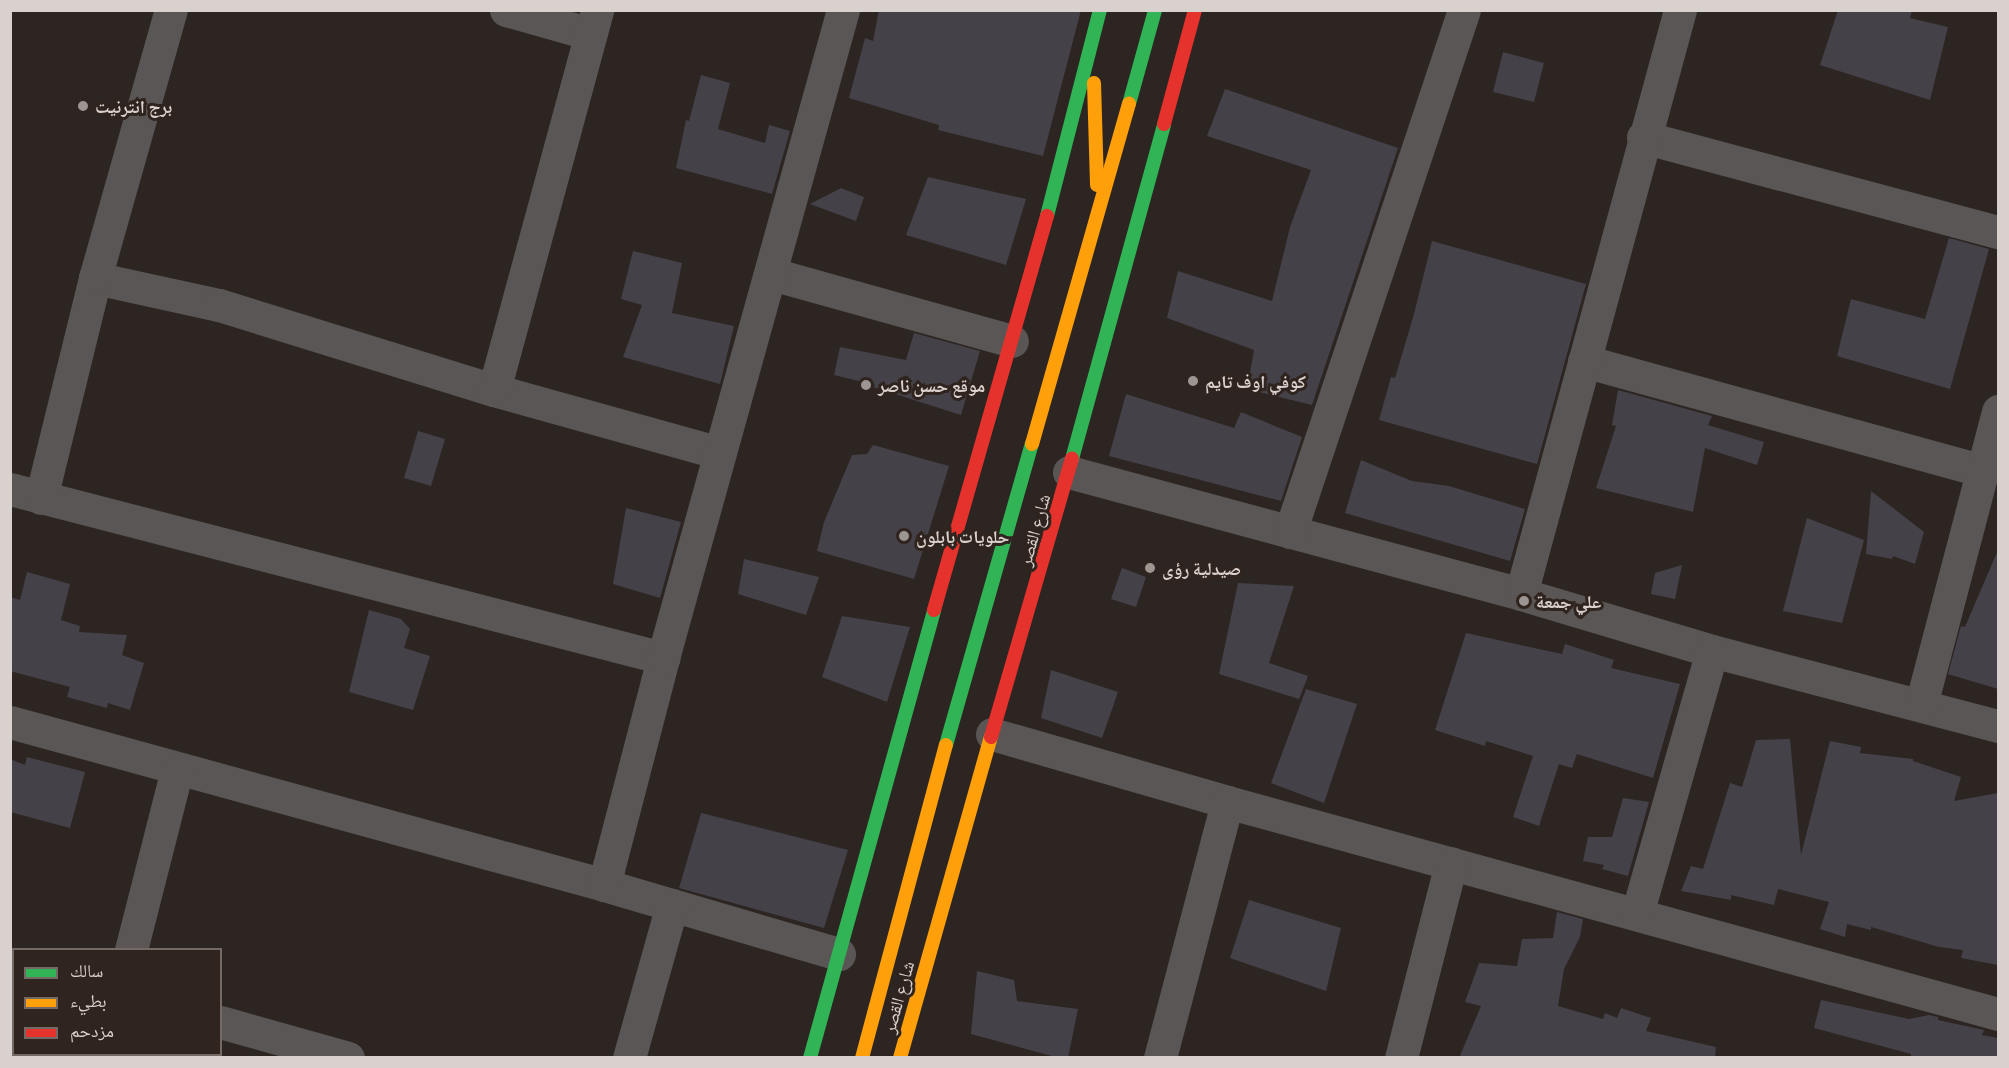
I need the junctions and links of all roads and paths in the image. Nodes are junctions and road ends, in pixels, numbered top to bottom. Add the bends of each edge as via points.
1 (171, 10) edge
2 (506, 10) edge
3 (843, 10) edge
4 (1100, 10) edge
5 (1155, 10) edge
6 (1195, 10) edge
7 (1464, 10) edge
8 (1680, 10) edge
9 (594, 22) edge
10 (1097, 28) junction
11 (1643, 137) junction
12 (1098, 217) junction
13 (1998, 232) edge
14 (772, 274) junction
15 (95, 278) junction
16 (1012, 341) junction
17 (1584, 361) junction
18 (494, 390) junction
19 (1998, 411) edge
20 (719, 453) junction
21 (1983, 471) junction
22 (1069, 472) junction
23 (26, 494) edge
24 (1290, 532) junction
25 (1005, 533) junction
26 (1048, 548) junction
27 (1521, 594) junction
28 (987, 646) dead end
29 (1712, 651) junction
30 (1003, 652) dead end
31 (970, 654) junction
32 (663, 658) junction
33 (1014, 666) junction
34 (1921, 705) junction
35 (10, 722) edge
36 (1998, 726) edge
37 (992, 734) junction
38 (177, 770) junction
39 (1227, 802) junction
40 (1451, 863) junction
41 (604, 885) junction
42 (672, 905) junction
43 (1637, 914) junction
44 (132, 948) edge
45 (839, 954) junction
46 (1998, 1014) edge
47 (222, 1023) edge
48 (348, 1058) edge
49 (629, 1058) edge
50 (810, 1058) edge
51 (862, 1058) edge
52 (900, 1058) edge
53 (1160, 1058) edge
54 (1401, 1058) edge

1 - 15 street
2 - 9 street
3 - 14 street
4 - 10 street
5 - 12 street, شارع القصر
6 - 22 street, شارع القصر
7 - 24 street
8 - 11 street
9 - 18 street
10 - 12 street via 1094,71
10 - 16 street
11 - 13 street
11 - 17 street
12 - 25 street, شارع القصر
14 - 16 street
14 - 20 street
15 - 18 street via 219,305
15 - 23 street
16 - 45 street
17 - 21 street
17 - 27 street
18 - 20 street
19 - 21 street
20 - 32 street
21 - 34 street
22 - 24 street
22 - 26 street, شارع القصر
23 - 32 street
24 - 27 street
25 - 26 street via 1010,545 1021,553
25 - 31 street, شارع القصر
26 - 33 street, شارع القصر
27 - 29 street
28 - 31 street
29 - 34 street
29 - 43 street
30 - 33 street
31 - 51 street, شارع القصر
32 - 41 street
33 - 37 street, شارع القصر
34 - 36 street
35 - 38 street
37 - 39 street
37 - 52 street, شارع القصر
38 - 41 street
38 - 44 street
39 - 40 street
39 - 53 street
40 - 43 street
40 - 54 street
41 - 42 street
42 - 45 street
42 - 49 street
43 - 46 street
45 - 50 street
47 - 48 street

